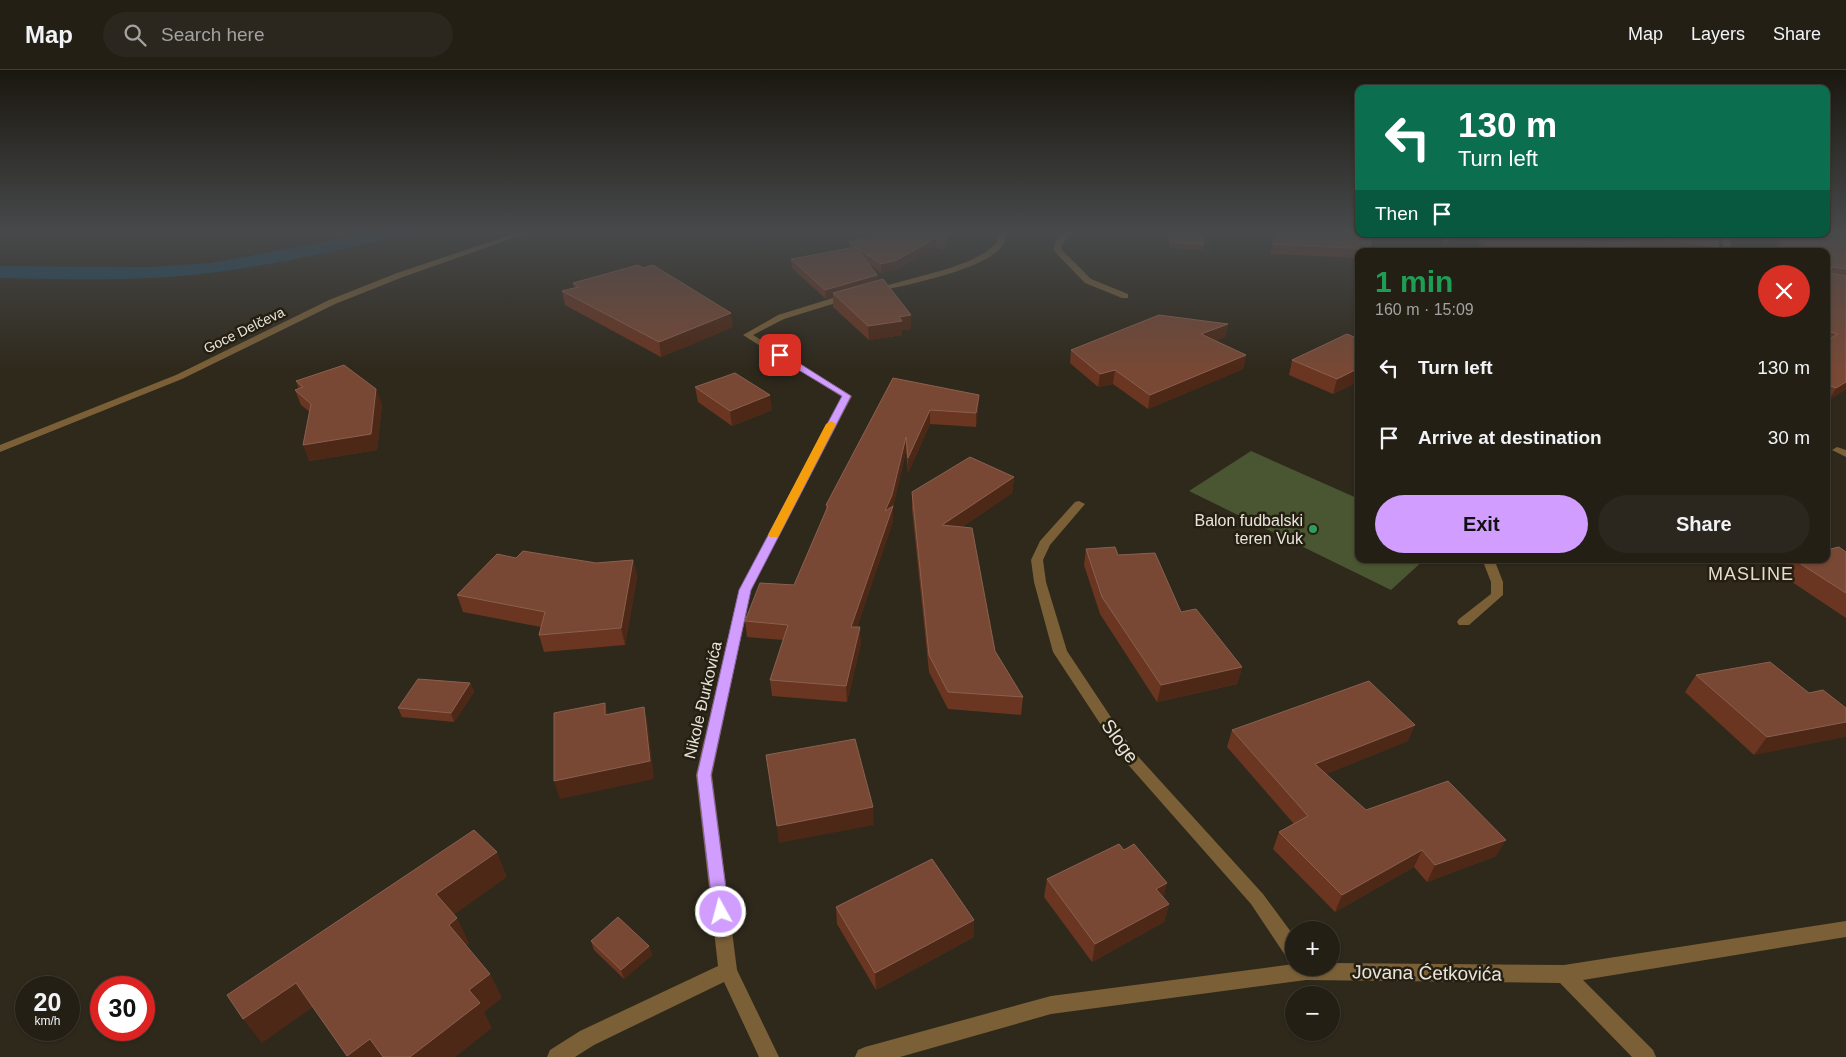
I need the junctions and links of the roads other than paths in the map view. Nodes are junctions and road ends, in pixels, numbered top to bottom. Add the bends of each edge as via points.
1 (395, 277) edge
2 (919, 277) edge
3 (1084, 277) edge
4 (863, 293) edge
5 (854, 295) edge
6 (1125, 296) dead end
7 (0, 448) edge
8 (1080, 504) dead end
9 (1490, 563) edge
10 (1464, 622) dead end
11 (1846, 929) edge
12 (1285, 939) edge
13 (1340, 970) edge
14 (728, 971) junction
15 (1285, 972) edge
16 (1564, 974) junction
17 (557, 1057) edge
18 (769, 1057) edge
19 (865, 1057) edge
20 (1646, 1057) edge

1 - 7 street, Goce Delčeva via 332,302 179,377
2 - 4 street
3 - 6 street
5 - 14 street, Nikole Đurkovića via 781,317 747,335 847,396 745,590 704,775
8 - 12 street, Sloge via 1044,544 1037,560 1060,652 1129,756 1257,899
9 - 10 street via 1497,582 1497,594
11 - 16 street, Jovana Ćetkovića
13 - 16 street, Jovana Ćetkovića
14 - 17 street via 587,1038
14 - 18 street, Nikole Đurkovića
15 - 19 street, Jovana Ćetkovića via 1052,1005
16 - 20 street

